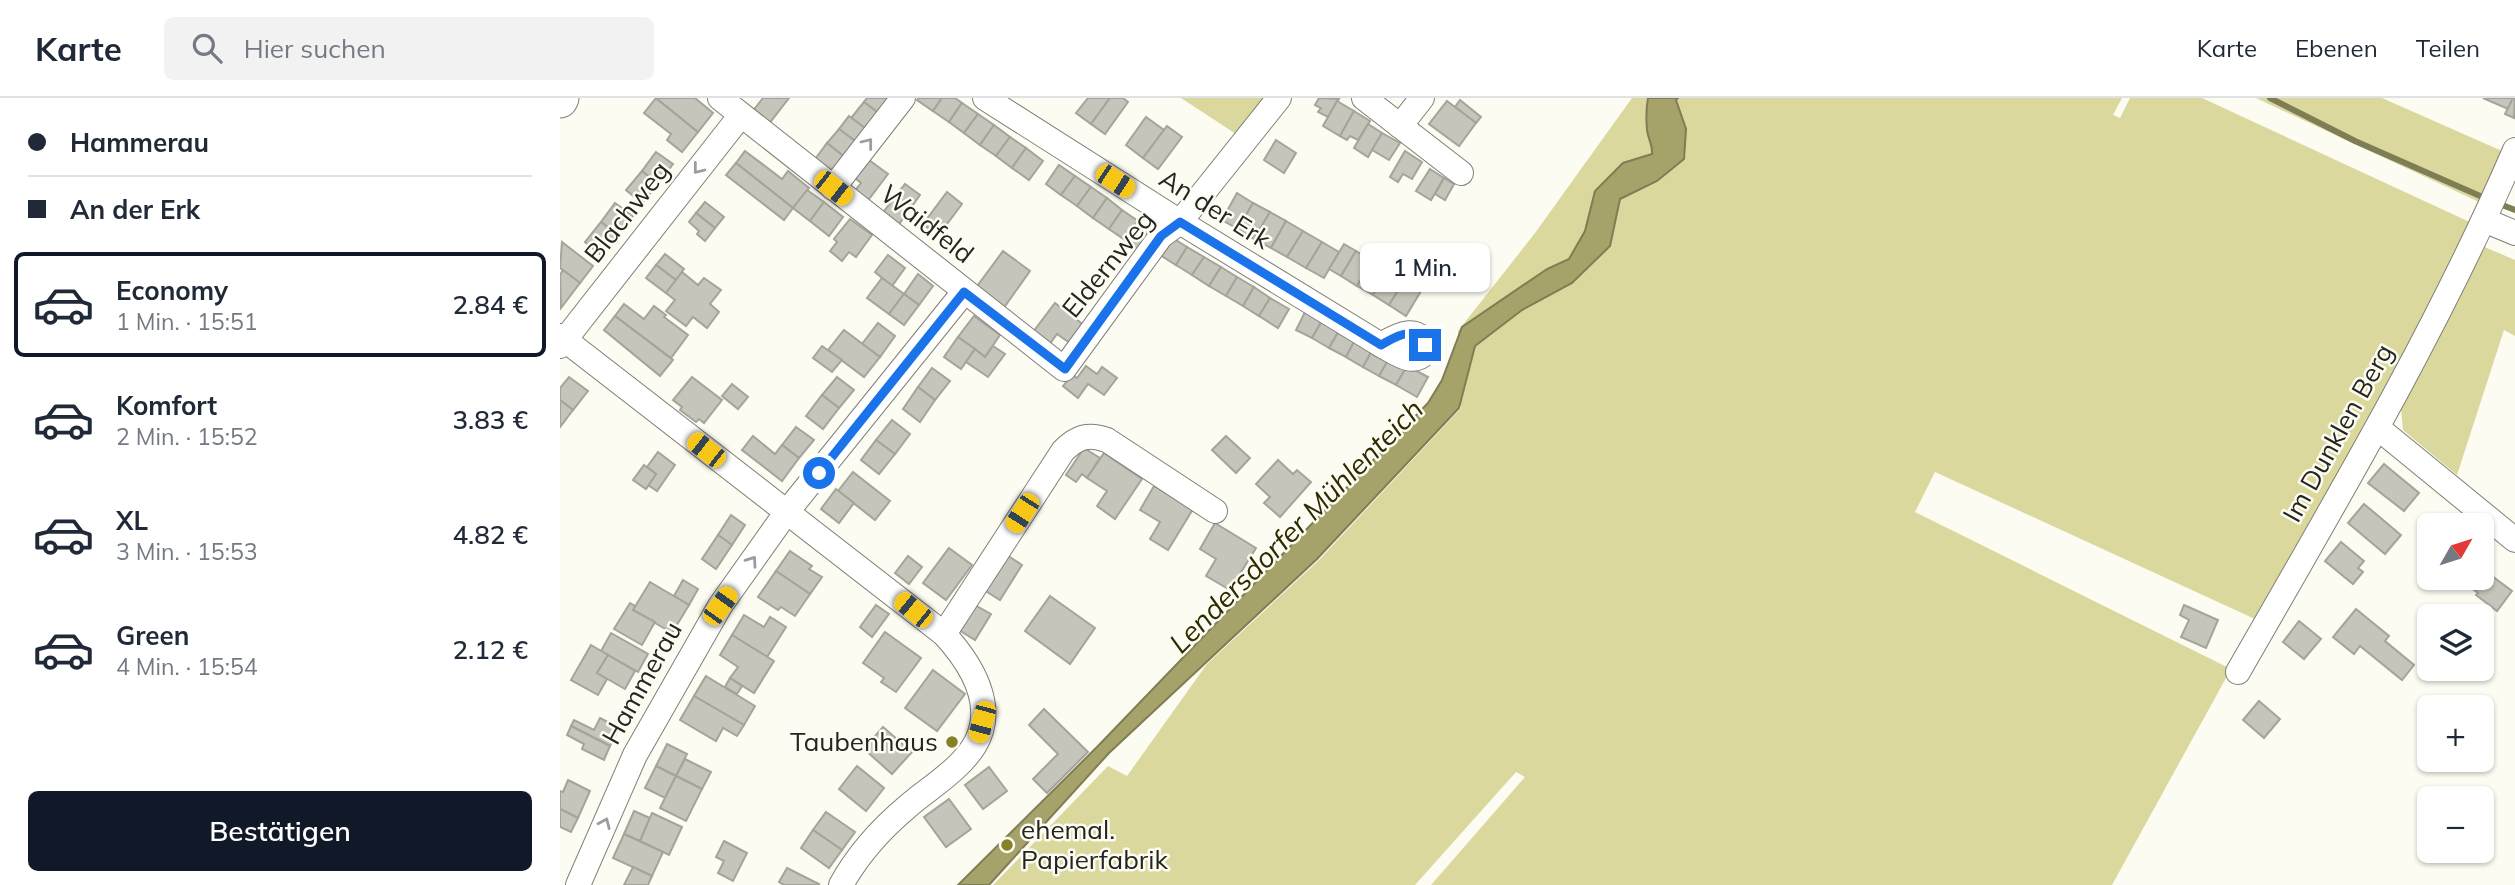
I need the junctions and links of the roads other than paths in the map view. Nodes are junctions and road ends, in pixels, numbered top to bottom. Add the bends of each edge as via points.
1 (720, 98) edge
2 (903, 98) edge
3 (985, 98) edge
4 (1279, 98) edge
5 (1364, 98) edge
6 (1422, 98) edge
7 (741, 115) junction
8 (1400, 126) junction
9 (2515, 150) edge
10 (1461, 173) dead end
11 (833, 188) junction
12 (2490, 207) junction
13 (1180, 222) junction
14 (2515, 233) edge
15 (964, 292) junction
16 (562, 340) edge
17 (1381, 345) dead end
18 (1065, 369) joint
19 (2378, 428) junction
20 (1215, 511) dead end
21 (786, 513) junction
22 (2515, 540) edge
23 (944, 634) junction
24 (2238, 672) dead end
25 (578, 885) edge
26 (841, 885) edge

1 - 7 street, Waidfeld
11 -> 2 street
3 - 13 street, An der Erk
4 - 13 street, Eldernweg
5 - 8 street
6 - 8 street
7 - 11 street, Waidfeld
7 -> 16 street, Blachweg
8 - 10 street
9 - 12 street, Im Dunklen Berg
11 - 15 street, Waidfeld
12 - 14 street
12 - 19 street, Im Dunklen Berg
13 - 17 street, An der Erk
13 - 18 street, Eldernweg via 1161,236
15 - 18 street, Waidfeld
15 - 21 street, Hammerau
16 - 21 street
19 - 22 street
19 - 24 street, Im Dunklen Berg
20 - 23 street via 1107,440 1094,435 1080,437 1063,451
21 - 23 street
25 -> 21 street, Hammerau via 635,755 685,664
23 - 26 street via 961,653 983,696 976,742 965,759 872,842

